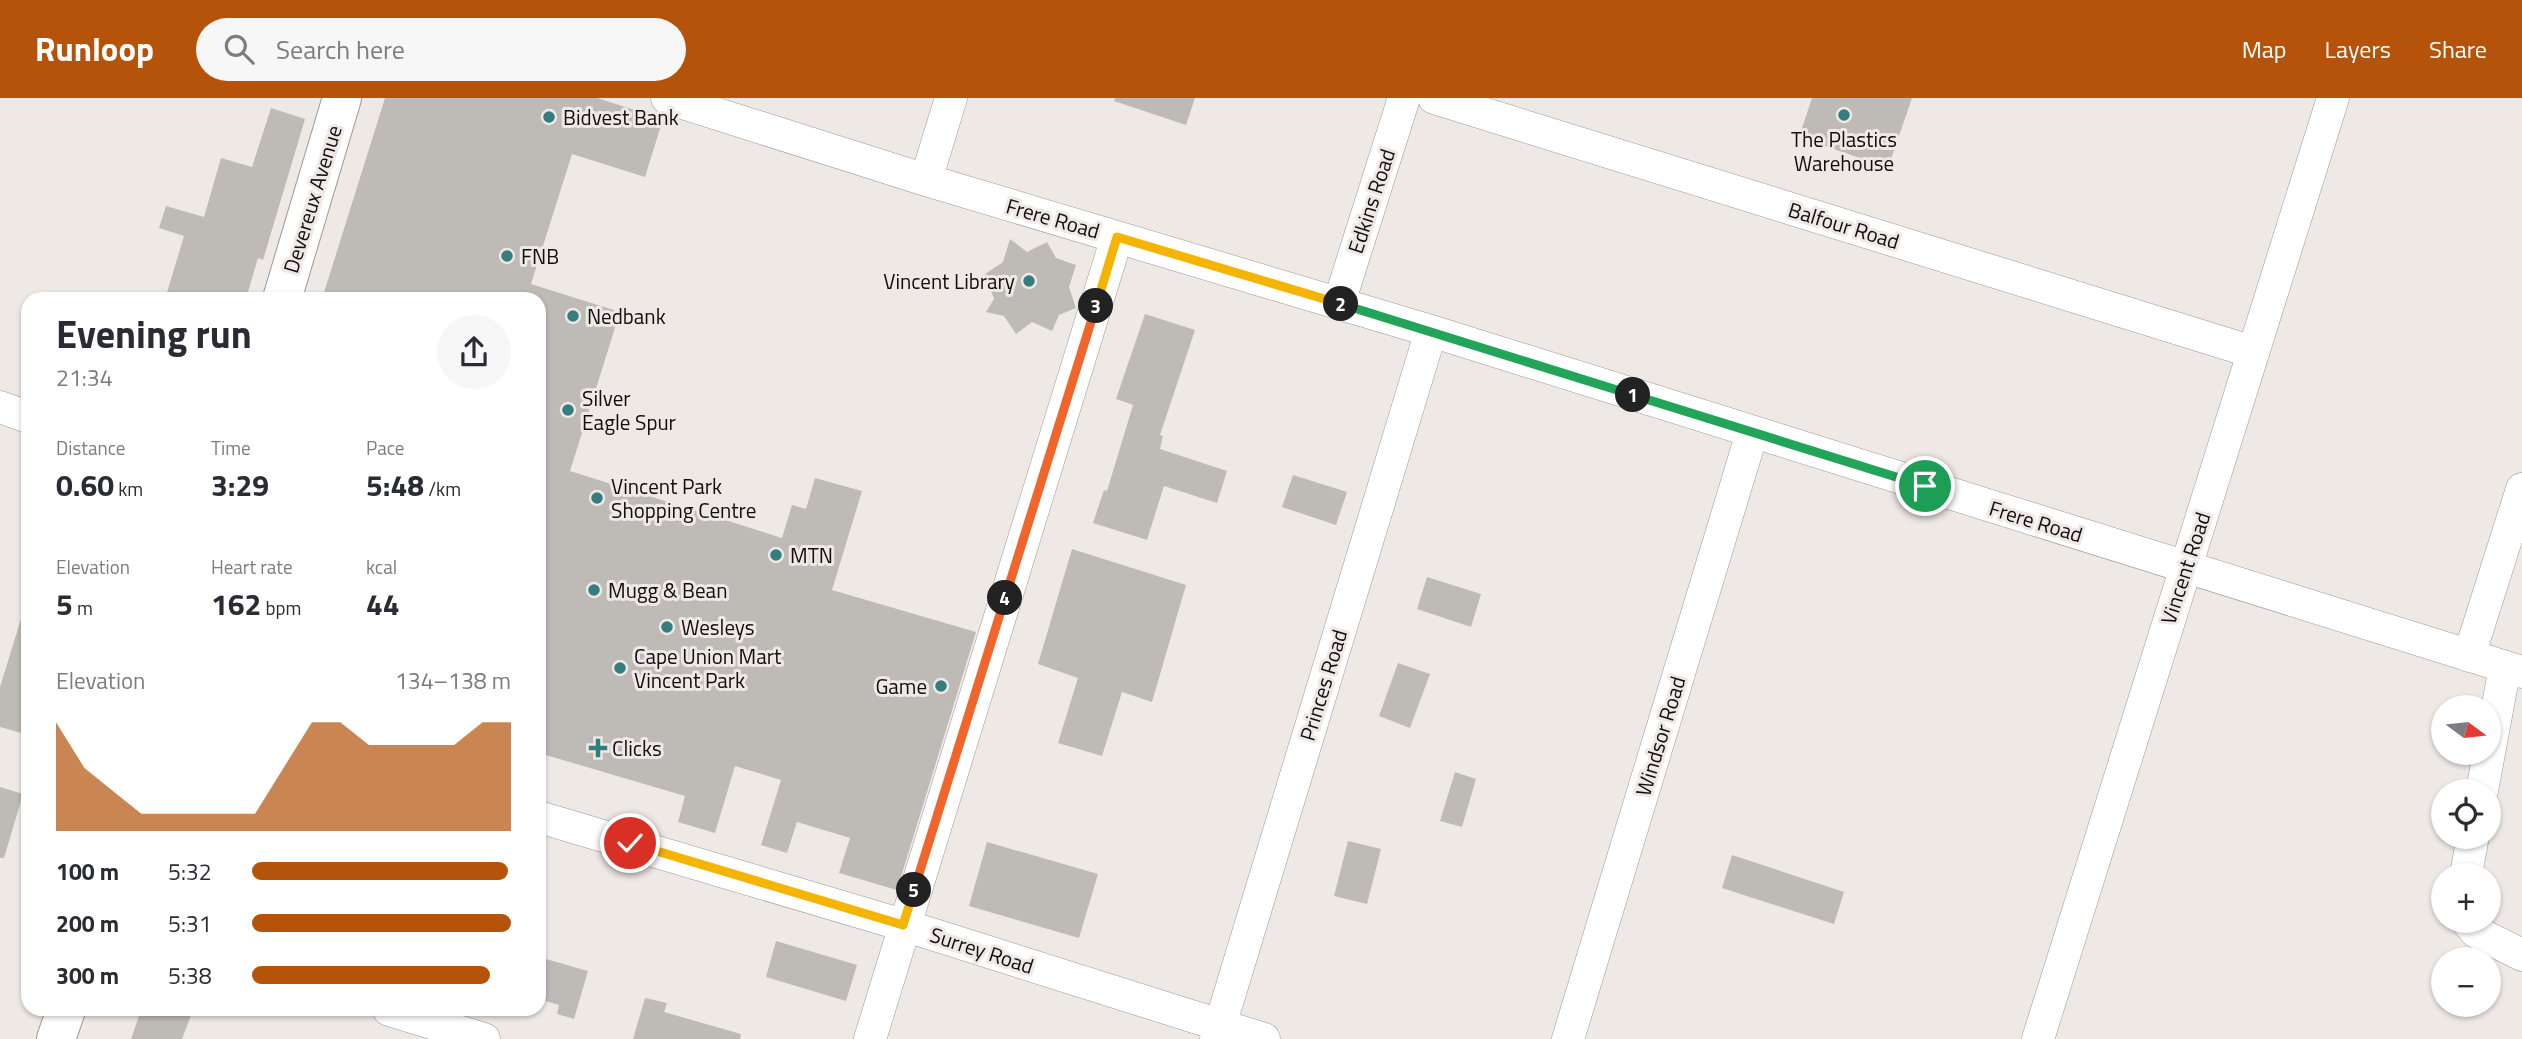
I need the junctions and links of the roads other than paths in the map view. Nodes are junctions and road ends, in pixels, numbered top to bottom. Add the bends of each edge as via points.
1 (342, 98) edge
2 (667, 98) edge
3 (951, 98) edge
4 (1404, 98) edge
5 (1434, 98) edge
6 (2333, 98) edge
7 (1476, 104) edge
8 (926, 180) junction
9 (1117, 237) junction
10 (284, 292) edge
11 (1339, 303) junction
12 (1431, 331) junction
13 (2253, 352) junction
14 (0, 407) edge
15 (21, 414) edge
16 (1752, 433) junction
17 (2522, 489) edge
18 (2185, 567) junction
19 (2469, 656) junction
20 (2513, 669) edge
21 (2485, 779) edge
22 (546, 819) edge
23 (903, 925) junction
24 (2478, 933) edge
25 (2522, 955) edge
26 (64, 1016) edge
27 (409, 1016) edge
28 (1218, 1032) edge
29 (56, 1039) edge
30 (484, 1039) edge
31 (870, 1039) edge
32 (1264, 1039) edge
33 (1568, 1039) edge
34 (2038, 1039) edge

1 - 10 main road, Devereux Avenue
2 - 8 street, Frere Road
3 - 8 street
4 - 11 street, Edkins Road
5 - 7 street, Balfour Road
6 - 13 street, Vincent Road
7 - 13 street, Balfour Road
8 - 9 street, Frere Road
9 - 11 street, Frere Road
9 - 23 street
11 - 12 street, Frere Road
12 - 16 street, Frere Road
12 - 28 street, Princes Road
13 - 18 street, Vincent Road
14 - 15 street
16 - 18 street, Frere Road
16 - 33 street, Windsor Road
17 - 19 street
18 - 19 street, Frere Road
18 - 34 street, Vincent Road
19 - 20 street, Frere Road
20 - 21 street
22 - 23 street, Surrey Road
23 - 28 street, Surrey Road
23 - 31 street
24 - 25 street
26 - 29 main road
27 - 30 street
28 - 32 street, Surrey Road

